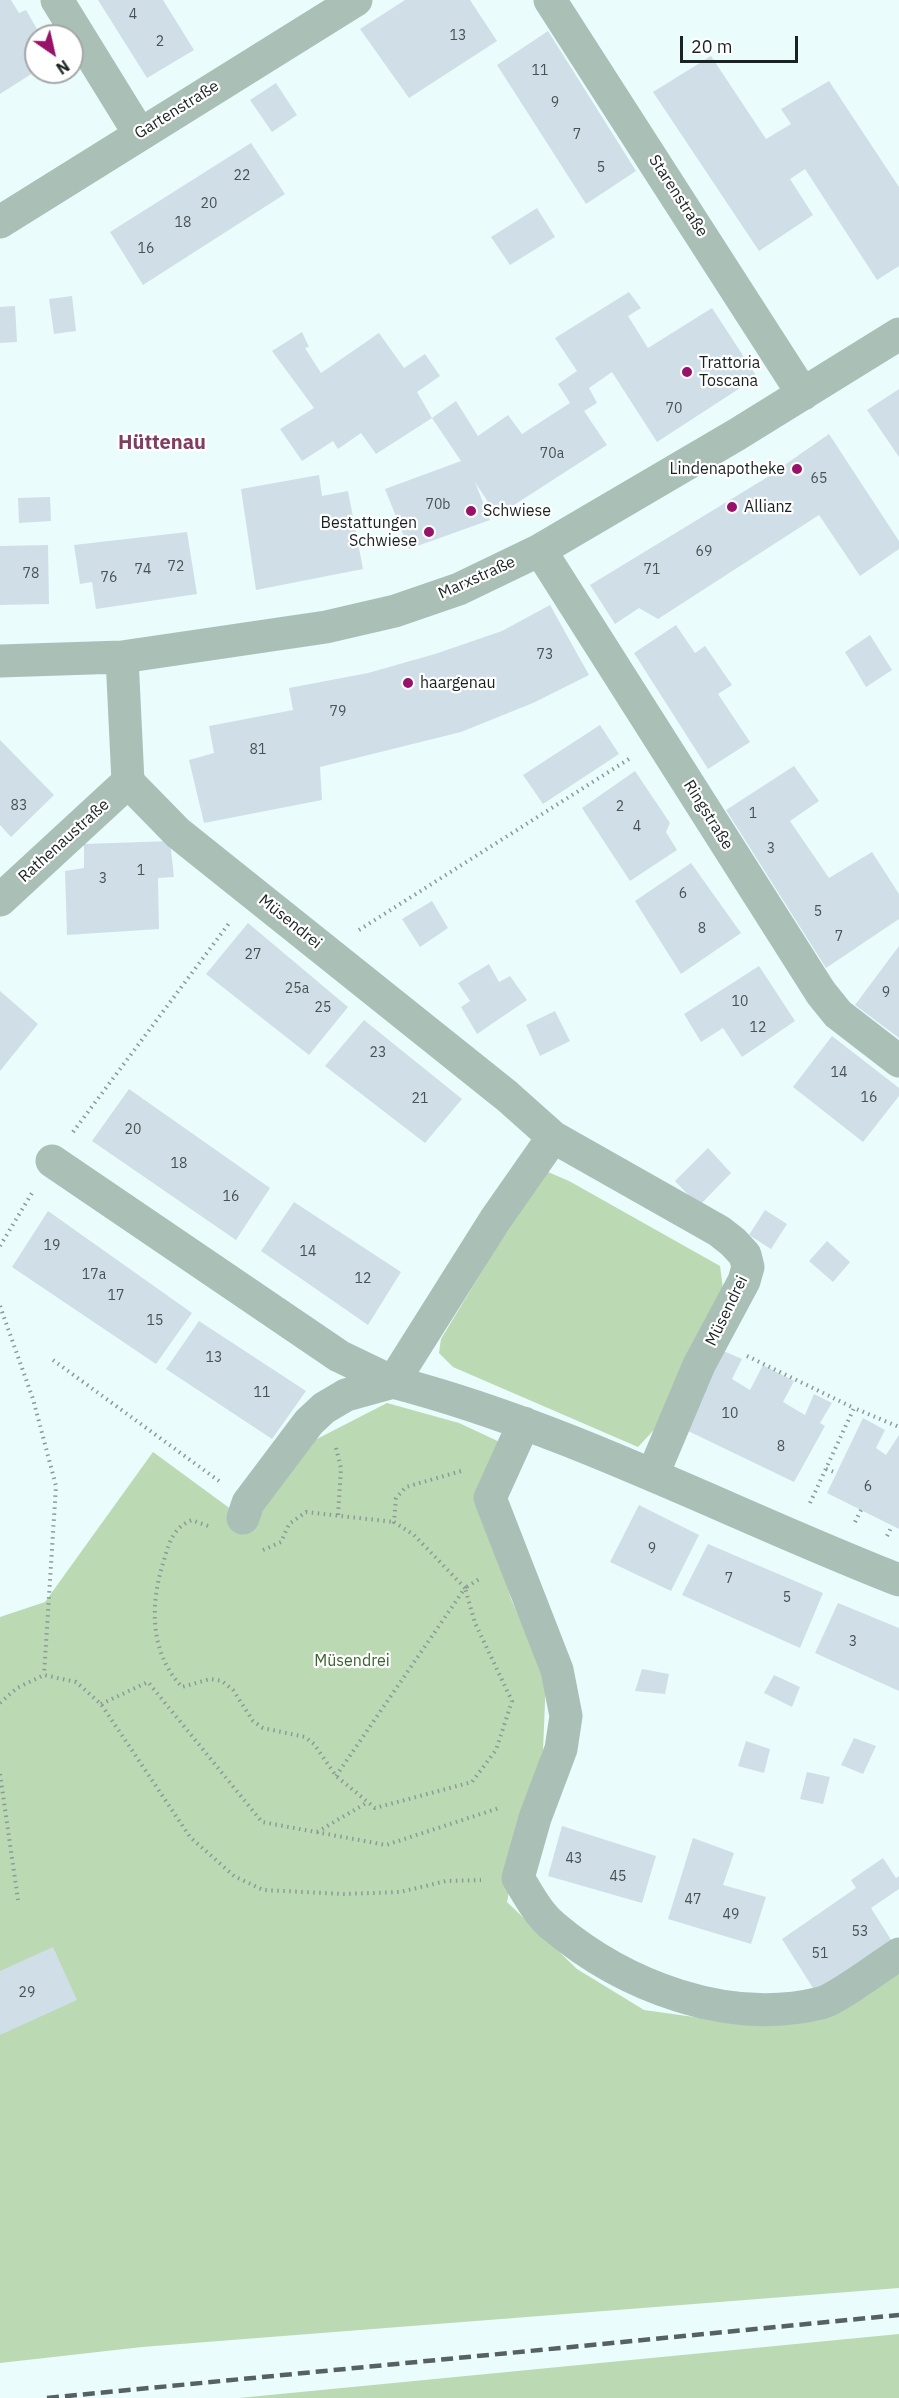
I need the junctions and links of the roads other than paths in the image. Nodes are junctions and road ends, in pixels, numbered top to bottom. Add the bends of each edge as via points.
1 (57, 0) edge
2 (356, 0) edge
3 (550, 0) edge
4 (139, 134) junction
5 (0, 222) edge
6 (899, 334) edge
7 (802, 394) junction
8 (540, 549) junction
9 (123, 657) junction
10 (0, 661) edge
11 (128, 782) junction
12 (0, 900) edge
13 (899, 1061) edge
14 (553, 1137) junction
15 (52, 1161) road end
16 (393, 1382) junction
17 (524, 1424) junction
18 (653, 1474) junction
19 (235, 1517) road end
20 (899, 1580) edge
21 (899, 1954) edge

1 - 4 street
2 - 4 street, Gartenstraße
3 - 7 street, Starenstraße
4 - 5 street, Gartenstraße
6 - 7 street, Marxstraße
7 - 8 street, Marxstraße
8 - 9 street, Marxstraße via 459,589 395,611 326,627
8 - 13 street, Ringstraße via 821,993 838,1014
9 - 10 street, Marxstraße
9 - 11 street
11 - 12 street, Rathenaustraße
11 - 14 street, Müsendrei via 178,833
14 - 16 street via 495,1220
14 - 18 street, Müsendrei via 719,1231 745,1255 748,1268 744,1281 699,1365
15 - 16 street via 339,1356
16 - 17 street via 459,1400
16 - 19 street via 345,1395 324,1408
17 - 18 street
17 - 21 street via 490,1498 557,1670 566,1716 561,1749 518,1878 552,1925 609,1966 662,1990 723,2006 768,2009 824,2002
18 - 20 street

